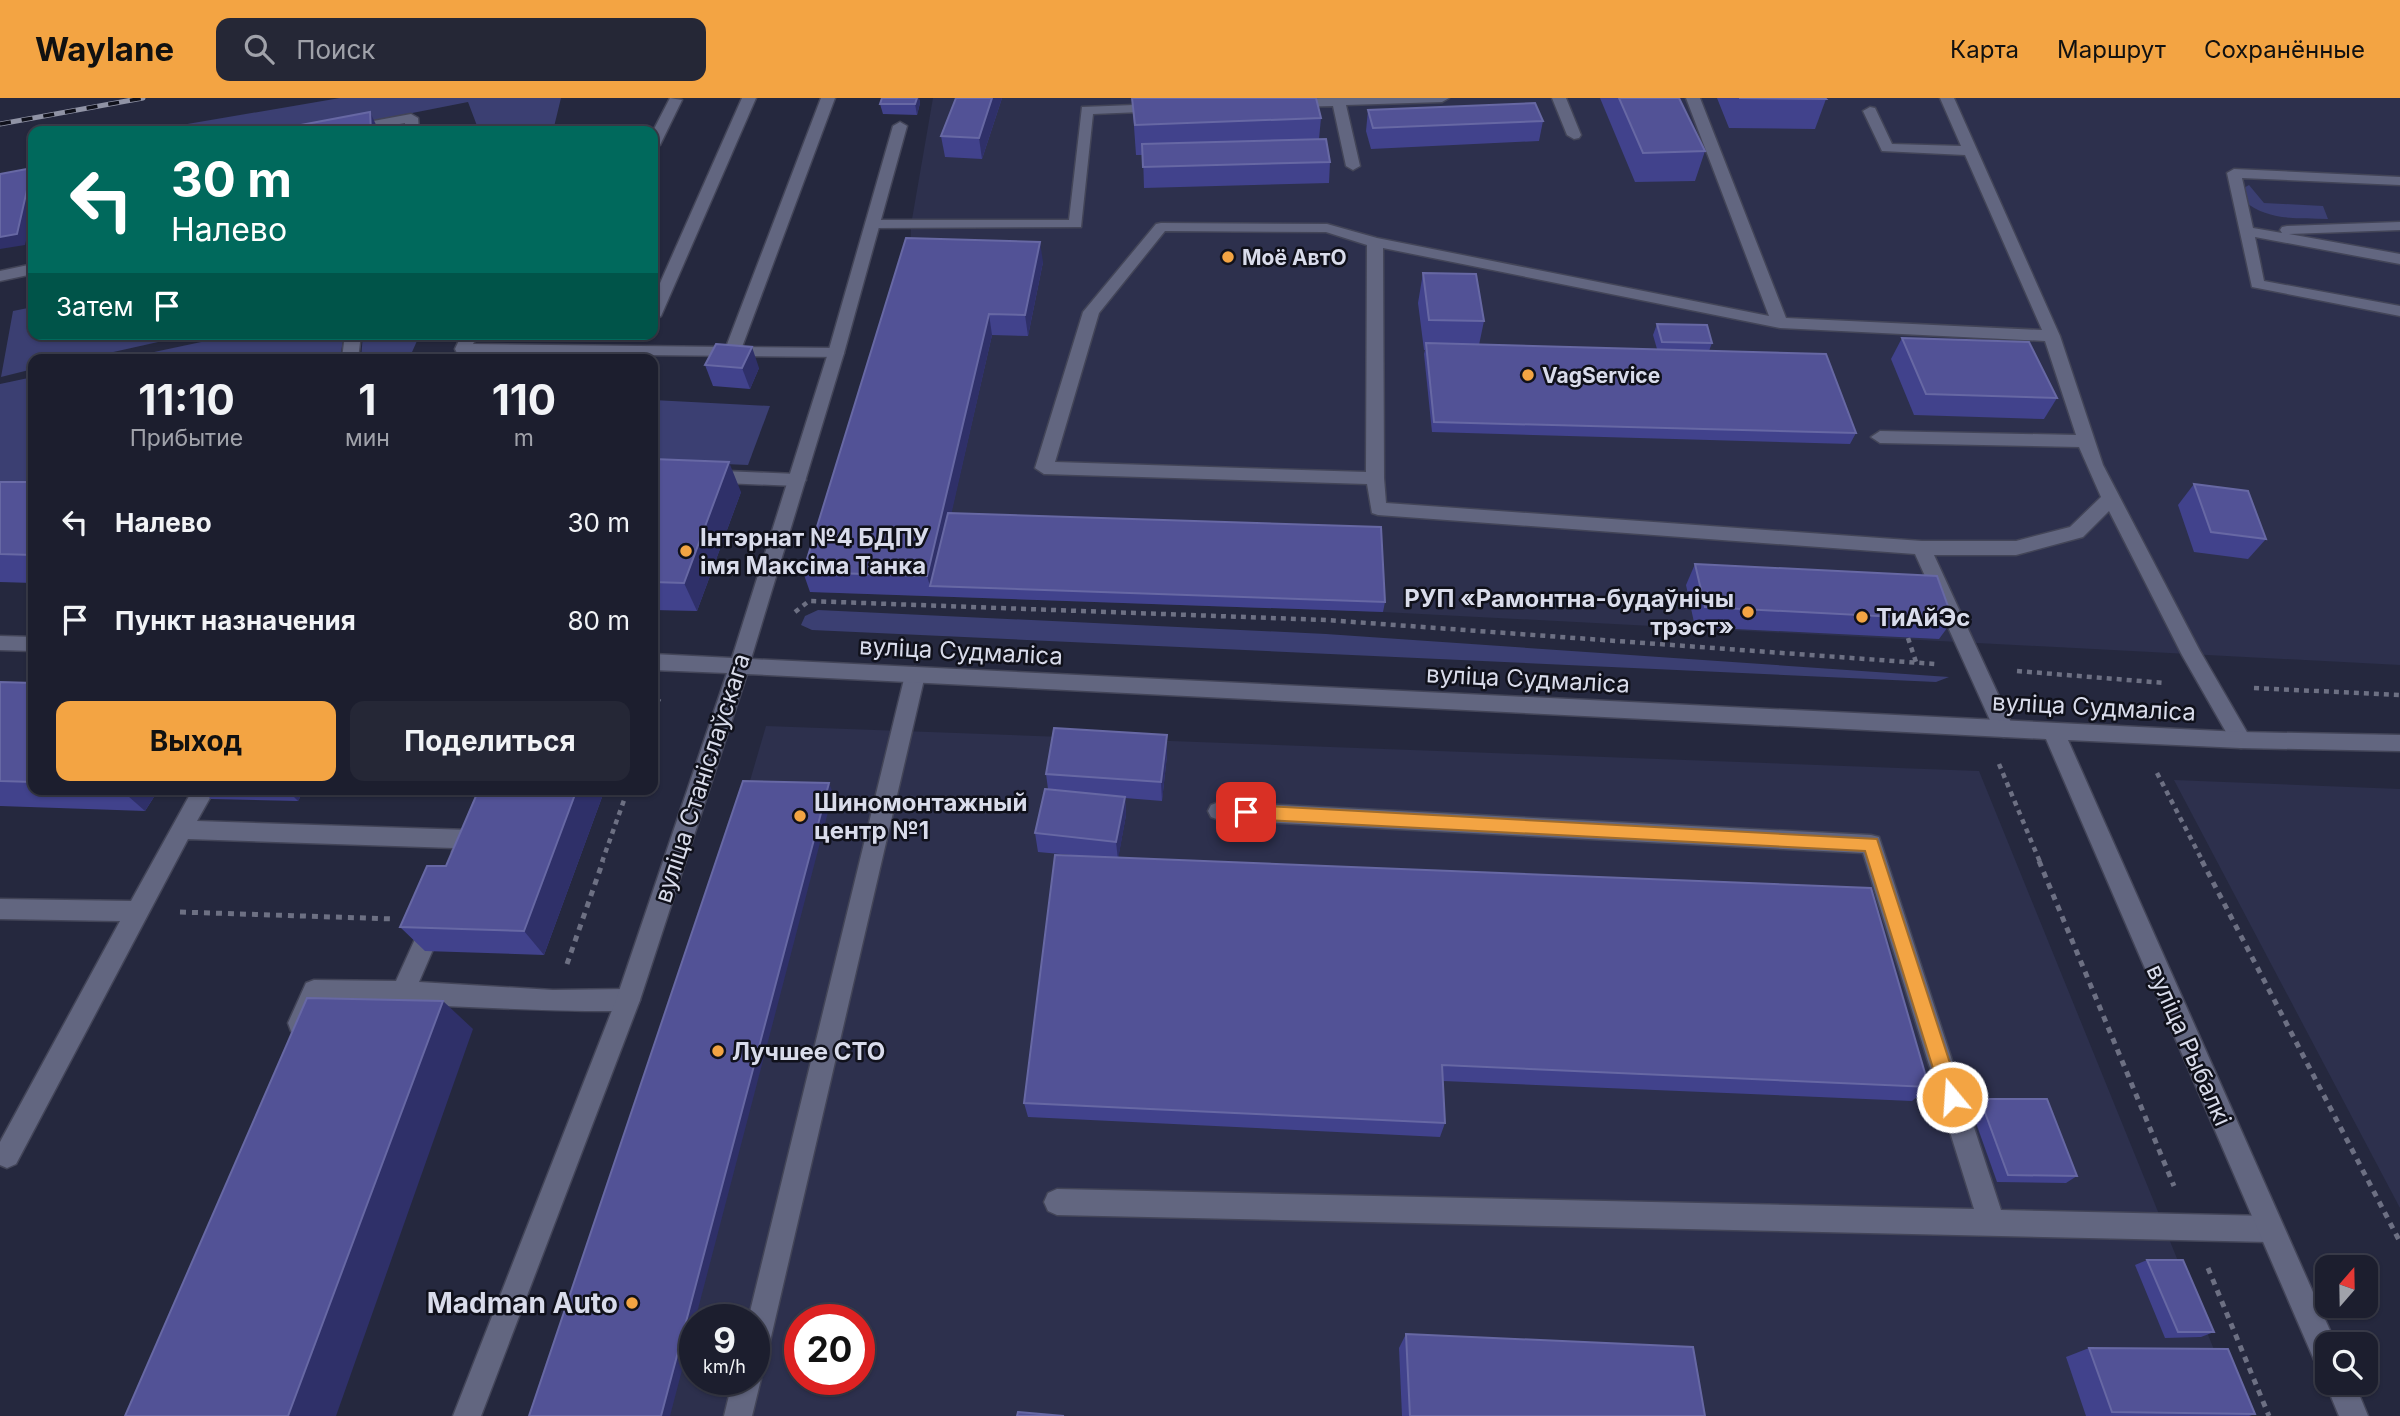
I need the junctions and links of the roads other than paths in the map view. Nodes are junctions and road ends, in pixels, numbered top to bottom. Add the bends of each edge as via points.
1 (750, 98) edge
2 (828, 98) edge
3 (1442, 98) edge
4 (1559, 98) edge
5 (1693, 98) edge
6 (1947, 98) edge
7 (675, 100) dead end
8 (1338, 100) edge
9 (1088, 104) edge
10 (1269, 104) edge
11 (1171, 107) edge
12 (1870, 111) dead end
13 (368, 126) edge
14 (412, 126) edge
15 (900, 126) dead end
16 (658, 135) edge
17 (1574, 135) dead end
18 (1970, 151) junction
19 (1353, 166) dead end
20 (2400, 181) edge
21 (873, 223) junction
22 (2400, 226) edge
23 (2246, 231) junction
24 (1375, 242) junction
25 (2400, 259) edge
26 (28, 270) edge
27 (0, 275) edge
28 (658, 305) edge
29 (2400, 311) edge
30 (1780, 323) junction
31 (2052, 336) junction
32 (467, 340) edge
33 (554, 340) edge
34 (643, 340) edge
35 (549, 350) junction
36 (638, 351) junction
37 (732, 352) junction
38 (836, 353) junction
39 (1880, 437) dead end
40 (2086, 441) junction
41 (658, 474) edge
42 (1375, 478) junction
43 (797, 480) junction
44 (2111, 498) junction
45 (1922, 548) junction
46 (0, 643) edge
47 (28, 644) edge
48 (658, 662) edge
49 (741, 667) junction
50 (915, 675) junction
51 (2004, 729) junction
52 (2053, 730) junction
53 (2241, 740) junction
54 (2400, 743) edge
55 (201, 795) edge
56 (1219, 811) dead end
57 (181, 830) junction
58 (454, 874) edge
59 (0, 909) edge
60 (136, 911) junction
61 (437, 914) edge
62 (403, 992) junction
63 (628, 1000) junction
64 (292, 1041) edge
65 (7, 1155) dead end
66 (1057, 1202) dead end
67 (1992, 1224) junction
68 (2269, 1229) junction
69 (765, 1304) edge
70 (2316, 1332) edge
71 (743, 1395) edge
72 (2345, 1395) edge
73 (467, 1416) edge
74 (738, 1416) edge
75 (2354, 1416) edge

1 - 28 street
2 - 37 street
3 - 8 street
4 - 17 street
5 - 30 street
6 - 18 street
7 - 16 street
8 - 10 street
8 - 19 street
9 - 11 street
9 - 21 street via 1076,223
12 - 18 street via 1887,148
13 - 14 street via 411,118
15 - 21 street, вуліца Станіслаўскага
18 - 31 street
20 - 23 street via 2234,173
21 - 38 street, вуліца Станіслаўскага
22 - 23 street
23 - 25 street
23 - 29 street via 2257,284
24 - 30 street
24 - 42 street
24 - 42 street via 1327,228 1161,227 1091,312 1044,468
26 - 27 street
30 - 31 street
31 - 40 street
32 - 35 street via 463,349
33 - 35 street
34 - 36 street
35 - 36 street
36 - 37 street
37 - 38 street
38 - 43 street, вуліца Станіслаўскага
39 - 40 street
40 - 44 street
41 - 43 street
42 - 45 street via 1378,509
43 - 49 street, вуліца Станіслаўскага
44 - 45 street via 2076,532 2016,548
44 - 53 street
45 - 51 street
46 - 47 street
48 - 49 street, вуліца Судмаліса
49 - 50 street, вуліца Судмаліса
49 - 63 street, вуліца Станіслаўскага
50 - 51 street, вуліца Судмаліса
50 - 69 street
51 - 52 street, вуліца Судмаліса
52 - 53 street, вуліца Судмаліса
52 - 68 street, вуліца Рыбалкі
53 - 54 street, вуліца Судмаліса
55 - 57 street
56 - 67 street via 1871,844
57 - 58 street via 469,839
57 - 60 street
59 - 60 street
60 - 65 street
61 - 62 street
62 - 63 street via 553,1001
62 - 64 street via 314,990
63 - 73 street, вуліца Станіслаўскага
66 - 67 street
67 - 68 street
68 - 70 street, вуліца Рыбалкі
71 - 74 street
72 - 75 street

